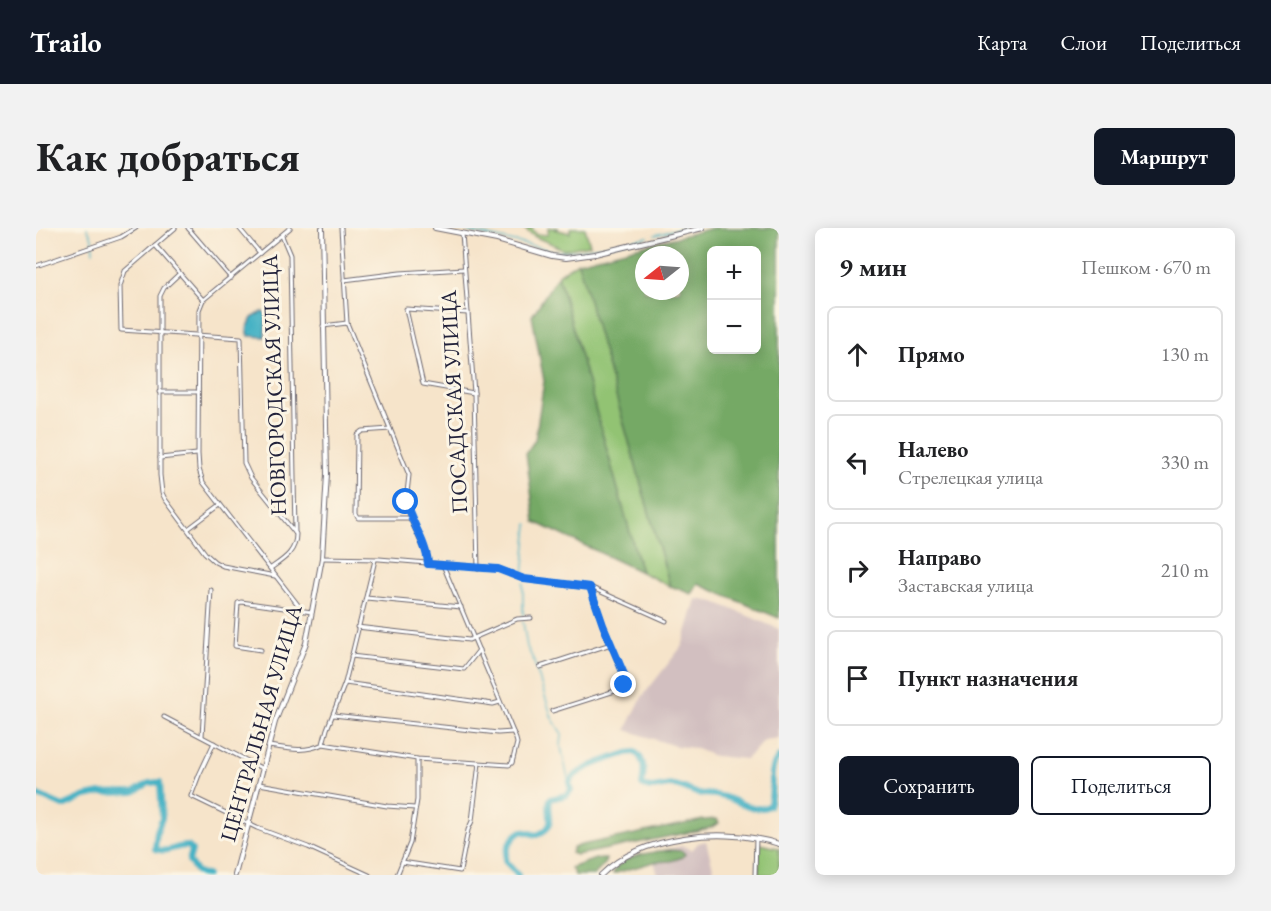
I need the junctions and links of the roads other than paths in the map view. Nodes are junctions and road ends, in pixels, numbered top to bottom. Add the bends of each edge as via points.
1 (136, 228) edge
2 (175, 228) edge
3 (188, 228) edge
4 (239, 228) edge
5 (290, 228) edge
6 (322, 228) edge
7 (341, 228) edge
8 (435, 228) edge
9 (703, 228) edge
10 (462, 233) junction
11 (282, 236) junction
12 (154, 245) junction
13 (260, 253) junction
14 (36, 266) edge
15 (464, 269) junction
16 (180, 273) junction
17 (231, 278) junction
18 (344, 280) junction
19 (203, 300) junction
20 (468, 314) junction
21 (347, 323) junction
22 (323, 326) junction
23 (159, 333) junction
24 (198, 335) junction
25 (197, 392) junction
26 (159, 393) junction
27 (474, 393) junction
28 (390, 429) junction
29 (198, 454) junction
30 (160, 458) junction
31 (220, 505) junction
32 (410, 518) junction
33 (188, 530) junction
34 (296, 534) junction
35 (322, 558) junction
36 (375, 560) junction
37 (428, 564) junction
38 (443, 566) junction
39 (271, 568) junction
40 (478, 569) junction
41 (277, 576) junction
42 (590, 587) junction
43 (211, 590) dead end
44 (366, 598) junction
45 (461, 607) junction
46 (302, 610) junction
47 (312, 612) junction
48 (531, 618) dead end
49 (666, 621) dead end
50 (357, 627) junction
51 (474, 636) junction
52 (611, 644) junction
53 (261, 650) dead end
54 (479, 650) junction
55 (351, 656) junction
56 (540, 667) dead end
57 (345, 683) junction
58 (501, 702) junction
59 (552, 711) dead end
60 (332, 715) junction
61 (164, 717) dead end
62 (513, 732) junction
63 (202, 736) junction
64 (214, 743) junction
65 (323, 744) junction
66 (269, 746) junction
67 (417, 759) junction
68 (479, 763) junction
69 (263, 769) junction
70 (259, 784) junction
71 (416, 808) junction
72 (248, 824) junction
73 (756, 838) junction
74 (779, 843) edge
75 (403, 861) junction
76 (235, 875) edge
77 (369, 875) edge
78 (397, 875) edge
79 (601, 875) edge
80 (755, 875) edge

1 - 14 street via 121,237
2 - 12 street
3 - 17 street
4 - 13 street
5 - 11 street
6 - 22 main road, ЦЕНТРАЛЬНАЯ УЛИЦА
7 - 18 street
8 - 10 main road
9 - 10 main road via 566,258
10 - 15 street, ПОСАДСКАЯ УЛИЦА
11 - 13 street
11 - 34 street, НОВГОРОДСКАЯ УЛИЦА via 290,255
12 - 16 street
12 - 23 street via 122,277 121,330
13 - 17 street
15 - 18 street
15 - 20 street, ПОСАДСКАЯ УЛИЦА
16 - 19 street
16 - 23 street via 160,296
17 - 19 street
18 - 21 street
19 - 24 street
20 - 27 street, ПОСАДСКАЯ УЛИЦА
20 - 27 street via 406,309 423,384
21 - 22 street
21 - 28 street
22 - 35 main road, ЦЕНТРАЛЬНАЯ УЛИЦА via 327,474
23 - 24 street
23 - 26 street
24 - 25 street
24 - 34 street via 239,337 242,341 244,463 251,478
25 - 26 street
25 - 29 street
26 - 30 street
27 - 40 street, ПОСАДСКАЯ УЛИЦА
28 - 32 street via 409,475 406,502
28 - 32 street via 362,431 357,435 356,514 358,518
29 - 30 street
29 - 31 street via 203,482
30 - 33 street via 162,493
31 - 33 street
31 - 39 street
32 - 37 street
33 - 41 street via 206,553 223,566
34 - 39 street via 291,552
35 - 36 street
35 - 47 main road, ЦЕНТРАЛЬНАЯ УЛИЦА
36 - 37 street
36 - 44 street
37 - 38 street
38 - 40 street
38 - 45 street
39 - 41 street
40 - 42 street via 498,569 524,579
41 - 46 street
42 - 49 street
42 - 52 street
43 - 63 street
44 - 45 street
44 - 50 street
45 - 51 street
46 - 47 street
46 - 53 street via 238,603 236,646
47 - 66 main road, ЦЕНТРАЛЬНАЯ УЛИЦА via 299,663
48 - 51 street via 517,619
50 - 51 street via 439,638 469,640
50 - 55 street
51 - 54 street
52 - 56 street
52 - 59 street via 626,679 624,685
54 - 55 street via 464,669
54 - 58 street
55 - 57 street
57 - 58 street
57 - 60 street
58 - 62 street
60 - 62 street
60 - 65 street
61 - 63 street
62 - 68 street via 517,743 512,763
63 - 64 street
64 - 69 street
64 - 72 street via 191,796
65 - 66 street via 308,750
65 - 67 street
66 - 69 main road, ЦЕНТРАЛЬНАЯ УЛИЦА
67 - 68 street
67 - 71 street
68 - 75 street via 472,821 460,871
69 - 70 main road, ЦЕНТРАЛЬНАЯ УЛИЦА
70 - 71 street
70 - 72 main road, ЦЕНТРАЛЬНАЯ УЛИЦА
71 - 75 street via 409,851
72 - 76 main road, ЦЕНТРАЛЬНАЯ УЛИЦА
72 - 77 street
73 - 74 main road
73 - 79 main road via 710,835 656,845 621,858
73 - 80 street
75 - 78 street

